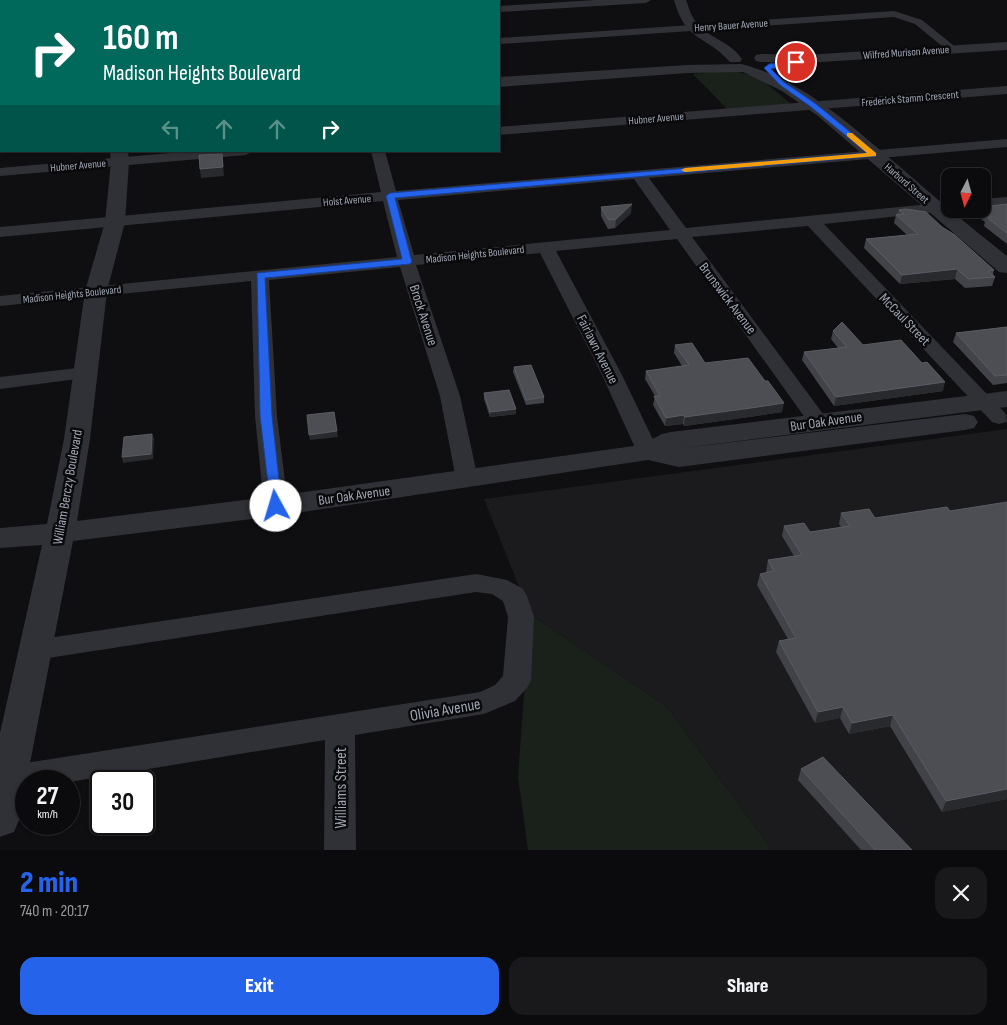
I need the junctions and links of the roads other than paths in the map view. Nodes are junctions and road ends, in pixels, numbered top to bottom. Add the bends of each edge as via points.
1 (646, 0) edge
2 (680, 0) edge
3 (500, 9) edge
4 (693, 28) junction
5 (500, 41) edge
6 (1007, 46) edge
7 (723, 48) junction
8 (952, 49) junction
9 (752, 63) junction
10 (500, 82) edge
11 (1007, 90) edge
12 (813, 106) junction
13 (500, 131) edge
14 (1007, 143) edge
15 (221, 152) edge
16 (378, 152) edge
17 (873, 154) junction
18 (120, 156) edge
19 (0, 172) edge
20 (638, 174) junction
21 (390, 196) junction
22 (1007, 202) edge
23 (991, 203) edge
24 (941, 206) edge
25 (941, 208) edge
26 (954, 218) edge
27 (812, 221) junction
28 (115, 222) junction
29 (0, 232) edge
30 (680, 234) junction
31 (546, 247) junction
32 (407, 262) junction
33 (1007, 267) edge
34 (260, 275) junction
35 (96, 291) junction
36 (0, 301) edge
37 (86, 373) junction
38 (0, 383) edge
39 (999, 409) edge
40 (818, 422) junction
41 (648, 452) junction
42 (467, 479) junction
43 (276, 506) junction
44 (60, 533) junction
45 (0, 538) edge
46 (35, 650) junction
47 (340, 726) junction
48 (4, 779) edge
49 (0, 820) edge
50 (340, 850) edge

1 - 3 street
2 - 4 street, Harbord Street via 683,14
4 - 5 street, Henry Bauer Avenue
4 - 7 street, Harbord Street
4 - 8 street, Henry Bauer Avenue via 906,15
6 - 8 street, Wilfred Murison Avenue
7 - 9 street, Harbord Street
7 - 9 street, Harbord Street
8 - 9 street, Wilfred Murison Avenue
9 - 10 street, Wilfred Murison Avenue
9 - 12 street, Harbord Street
11 - 12 street, Frederick Stamm Crescent
12 - 13 street, Hubner Avenue
12 - 17 street, Harbord Street
14 - 17 street
15 - 18 street, Hubner Avenue
16 - 21 street, Brock Avenue
17 - 20 street, Holst Avenue
17 - 24 street, Harbord Street
18 - 19 street, Hubner Avenue
18 - 28 street, William Berczy Boulevard
20 - 21 street, Holst Avenue
20 - 30 street, Brunswick Avenue
21 - 28 street, Holst Avenue
21 - 32 street, Brock Avenue
22 - 23 street
25 - 27 street, Madison Heights Boulevard
26 - 33 street, Harbord Street
27 - 30 street, Madison Heights Boulevard
27 - 39 street, McCaul Street
28 - 29 street, Holst Avenue
28 - 35 street, William Berczy Boulevard
30 - 31 street, Madison Heights Boulevard
30 - 40 street, Brunswick Avenue
31 - 32 street, Madison Heights Boulevard
31 - 41 street, Fairlawn Avenue
32 - 34 street, Madison Heights Boulevard
32 - 42 street, Brock Avenue via 450,396
34 - 35 street, Madison Heights Boulevard
34 - 43 street via 266,416
35 - 36 street, Madison Heights Boulevard
35 - 37 street, William Berczy Boulevard
37 - 38 street
37 - 44 street, William Berczy Boulevard
39 - 40 street, Bur Oak Avenue
39 - 41 street, Bur Oak Avenue via 679,458
40 - 41 street, Bur Oak Avenue via 671,440
41 - 42 street, Bur Oak Avenue
42 - 43 street, Bur Oak Avenue
43 - 44 street, Bur Oak Avenue
44 - 45 street, Bur Oak Avenue
44 - 46 street, William Berczy Boulevard
46 - 47 street, Olivia Avenue via 476,583 498,586 514,596 521,617 517,680 505,693 484,703
46 - 48 street, William Berczy Boulevard
47 - 48 street, Olivia Avenue
47 - 50 street, Williams Street
48 - 49 street, William Berczy Boulevard

